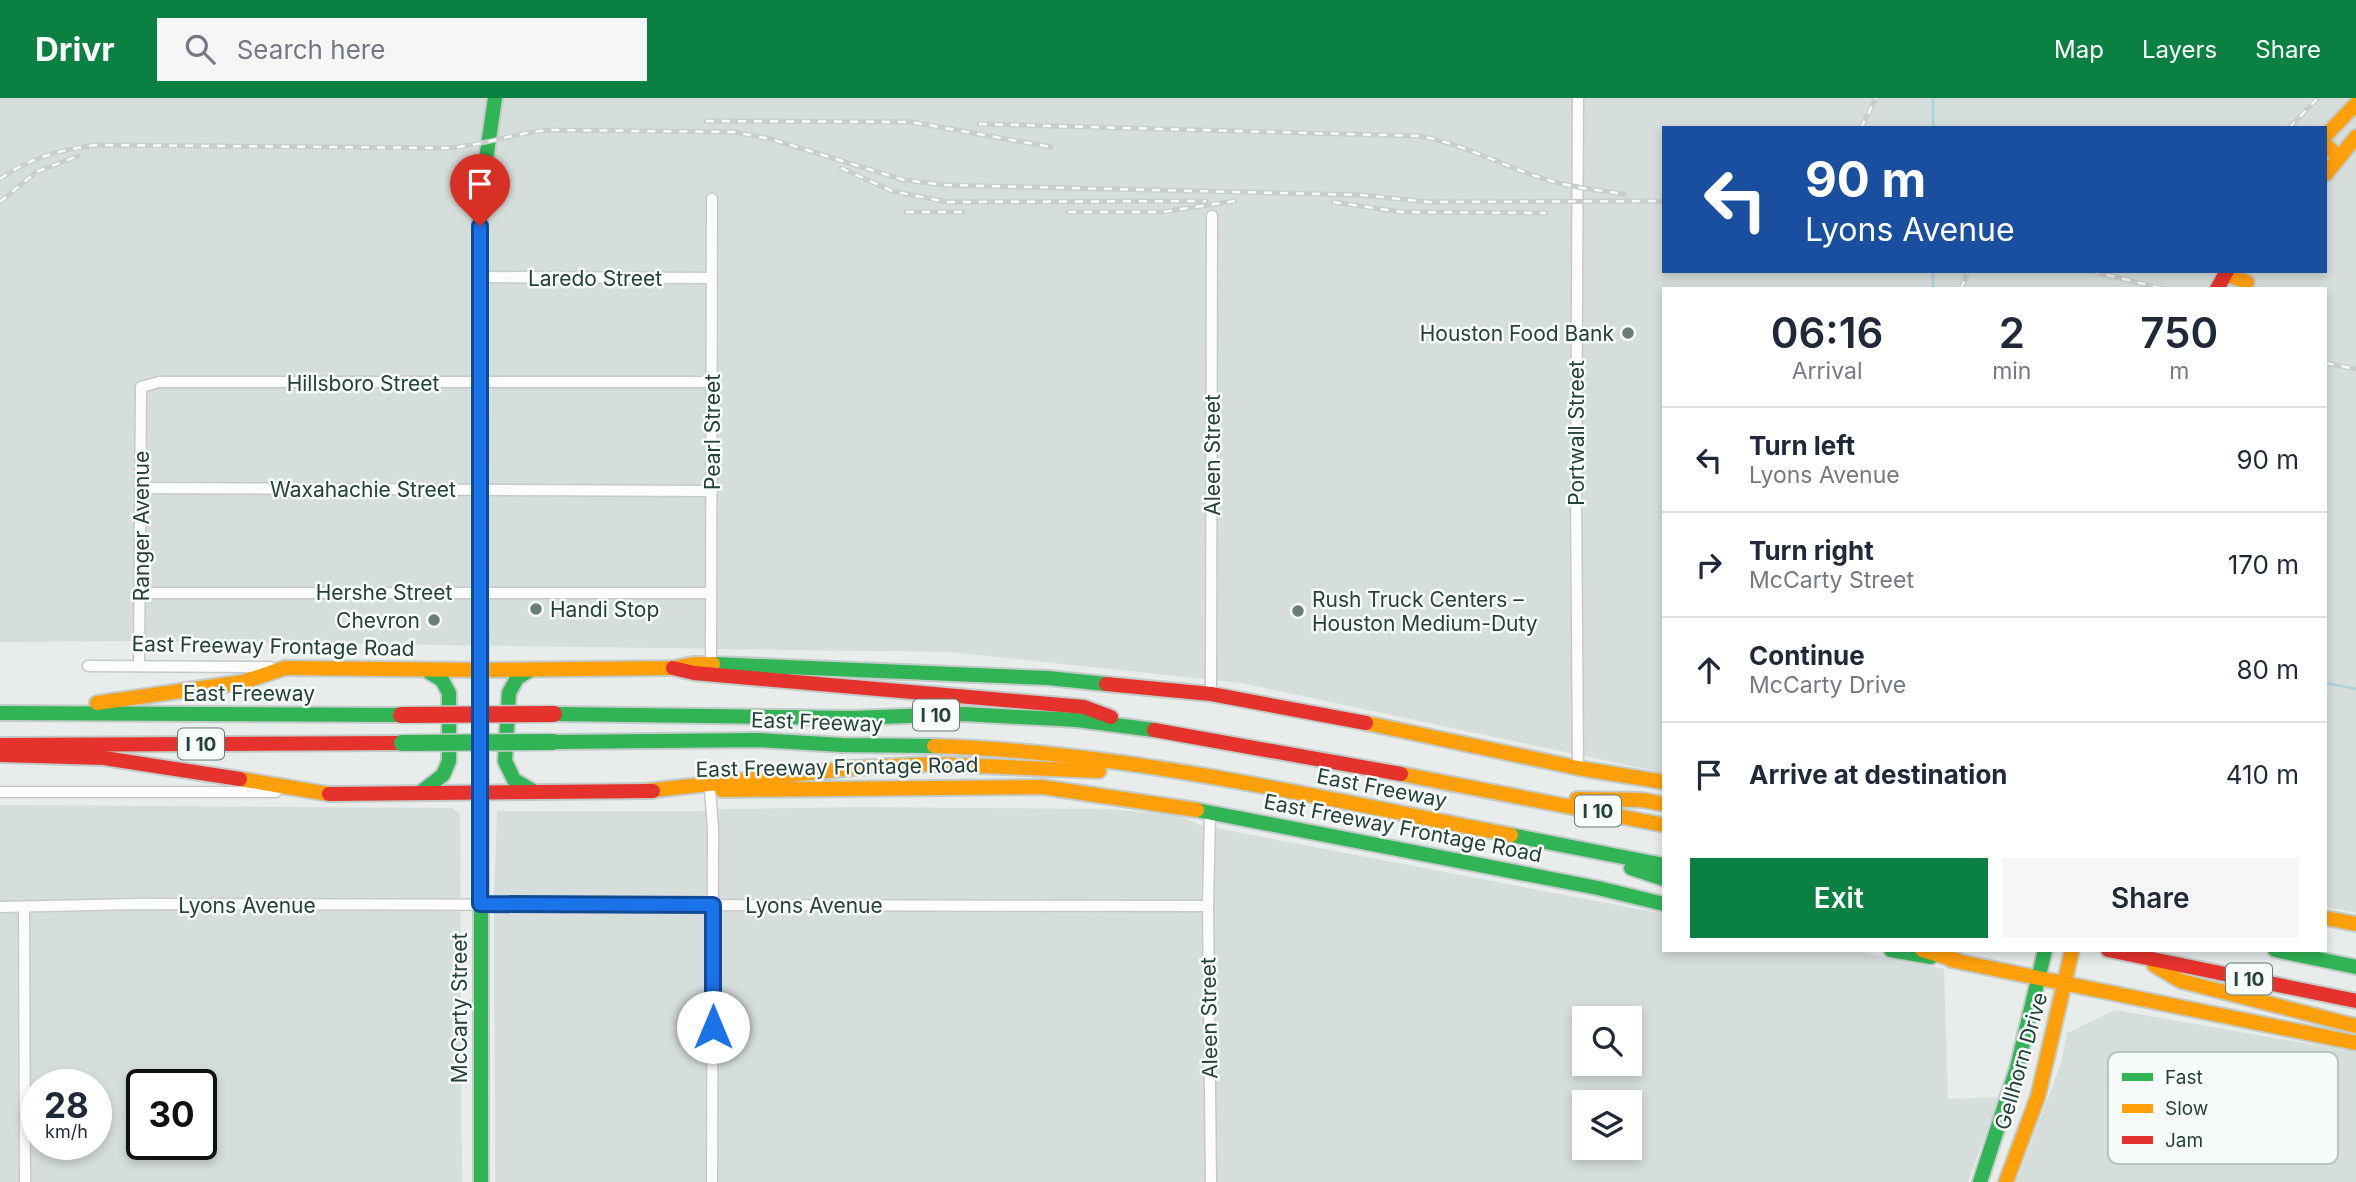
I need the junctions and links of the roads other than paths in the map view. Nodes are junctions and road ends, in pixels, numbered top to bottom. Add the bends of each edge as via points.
1 (495, 98) edge
2 (1578, 98) edge
3 (2356, 104) edge
4 (2327, 134) edge
5 (2356, 137) edge
6 (2327, 146) edge
7 (2339, 158) junction
8 (2327, 173) edge
9 (712, 199) dead end
10 (1212, 216) dead end
11 (2229, 273) edge
12 (479, 277) junction
13 (711, 278) junction
14 (2249, 281) edge
15 (712, 382) junction
16 (480, 383) junction
17 (141, 387) joint
18 (141, 488) junction
19 (479, 490) junction
20 (712, 491) junction
21 (481, 592) junction
22 (141, 593) junction
23 (712, 593) junction
24 (711, 664) junction
25 (139, 665) junction
26 (88, 666) dead end
27 (285, 668) junction
28 (673, 668) junction
29 (417, 669) junction
30 (480, 670) junction
31 (531, 670) junction
32 (1211, 694) junction
33 (0, 713) edge
34 (1138, 727) junction
35 (0, 745) edge
36 (0, 755) edge
37 (1578, 768) junction
38 (1204, 776) junction
39 (1662, 782) edge
40 (710, 790) junction
41 (645, 791) junction
42 (0, 792) edge
43 (481, 792) junction
44 (419, 793) junction
45 (539, 793) junction
46 (329, 794) junction
47 (1532, 797) junction
48 (1662, 804) edge
49 (1210, 812) junction
50 (1662, 825) edge
51 (1548, 842) junction
52 (1662, 865) edge
53 (1662, 878) edge
54 (480, 904) junction
55 (1662, 904) edge
56 (713, 905) junction
57 (1208, 906) junction
58 (0, 907) edge
59 (24, 907) junction
60 (2327, 918) edge
61 (2356, 924) edge
62 (1903, 952) edge
63 (1929, 952) edge
64 (2045, 952) edge
65 (2072, 952) edge
66 (2118, 952) edge
67 (2285, 952) edge
68 (2309, 952) edge
69 (2142, 957) junction
70 (2356, 959) edge
71 (1959, 961) junction
72 (2356, 967) edge
73 (2039, 976) junction
74 (2064, 983) junction
75 (2356, 1001) edge
76 (2356, 1026) edge
77 (2356, 1043) edge
78 (2001, 1125) junction
79 (2023, 1135) junction
80 (25, 1182) edge
81 (481, 1182) edge
82 (712, 1182) edge
83 (1211, 1182) edge
84 (1980, 1182) edge
85 (2006, 1182) edge

1 - 12 main road, McCarty Street via 480,201
2 - 37 street, Portwall Street
3 - 4 main road
5 - 7 main road
6 - 7 main road
7 - 8 main road
9 - 13 street, Pearl Street
10 - 32 street, Aleen Street
11 - 14 main road
12 - 13 street, Laredo Street
12 - 16 main road, McCarty Street
13 - 15 street, Pearl Street
15 - 16 street, Hillsboro Street
15 - 20 street, Pearl Street
16 - 17 street, Hillsboro Street via 159,382
16 - 19 main road, McCarty Street
17 - 18 street, Ranger Avenue
18 - 19 street, Waxahachie Street
18 - 22 street, Ranger Avenue
19 - 20 street, Waxahachie Street
19 - 21 main road, McCarty Street
20 - 23 street, Pearl Street
21 - 22 street, Hershe Street
21 - 23 street, Hershe Street
21 - 30 main road, McCarty Street
22 - 25 street, Ranger Avenue
23 - 24 street, Pearl Street
24 - 28 main road, East Freeway Frontage Road
24 - 32 main road, East Freeway Frontage Road via 1036,677
25 - 26 street, East Freeway Frontage Road
25 - 27 street, East Freeway Frontage Road
27 - 29 main road, East Freeway Frontage Road
27 - 33 main road via 243,681 155,696
28 - 31 main road, East Freeway Frontage Road
28 - 34 main road via 894,692 1084,706
29 - 30 main road, East Freeway Frontage Road
29 - 44 main road via 440,676 449,693 449,761 443,775
30 - 31 main road, East Freeway Frontage Road
30 - 43 main road, McCarty Street
31 - 45 main road via 517,678 509,693 505,761 516,784
32 - 37 main road, East Freeway Frontage Road
33 - 34 main road, East Freeway / I 10, bridge via 962,715
34 - 47 main road, East Freeway / I 10
35 - 38 main road, East Freeway / I 10, bridge via 759,740 980,747
36 - 46 main road via 126,761
37 - 39 main road, East Freeway Frontage Road
38 - 41 main road via 932,764
38 - 51 main road, East Freeway / I 10
40 - 41 main road, East Freeway Frontage Road
40 - 49 main road, East Freeway Frontage Road via 1042,787
40 - 56 street
41 - 45 main road, East Freeway Frontage Road
42 - 46 street, East Freeway Frontage Road
43 - 44 main road, East Freeway Frontage Road
43 - 45 main road, East Freeway Frontage Road
43 - 54 main road, McCarty Street
44 - 46 main road, East Freeway Frontage Road
47 - 48 main road
47 - 50 main road, East Freeway / I 10
49 - 55 main road, East Freeway Frontage Road
49 - 57 street, Aleen Street
51 - 52 main road, East Freeway / I 10
51 - 53 main road
54 - 56 street, Lyons Avenue
54 - 59 street, Lyons Avenue
54 - 81 main road, McCarty Street
56 - 57 street, Lyons Avenue
56 - 82 street
57 - 83 street, Aleen Street
58 - 59 street, Lyons Avenue
59 - 80 street
60 - 61 main road
62 - 71 main road
63 - 71 main road
64 - 73 main road, Gellhorn Drive
65 - 74 main road, Gellhorn Drive
66 - 69 main road, I 10
67 - 72 main road, I 10
68 - 70 main road
69 - 75 main road, I 10
69 - 76 main road via 2181,981
71 - 73 main road
73 - 74 main road
73 - 78 main road, Gellhorn Drive
74 - 77 main road
74 - 79 main road, Gellhorn Drive via 2041,1084
78 - 79 main road
78 - 84 main road, Gellhorn Drive
79 - 85 main road, Gellhorn Drive

